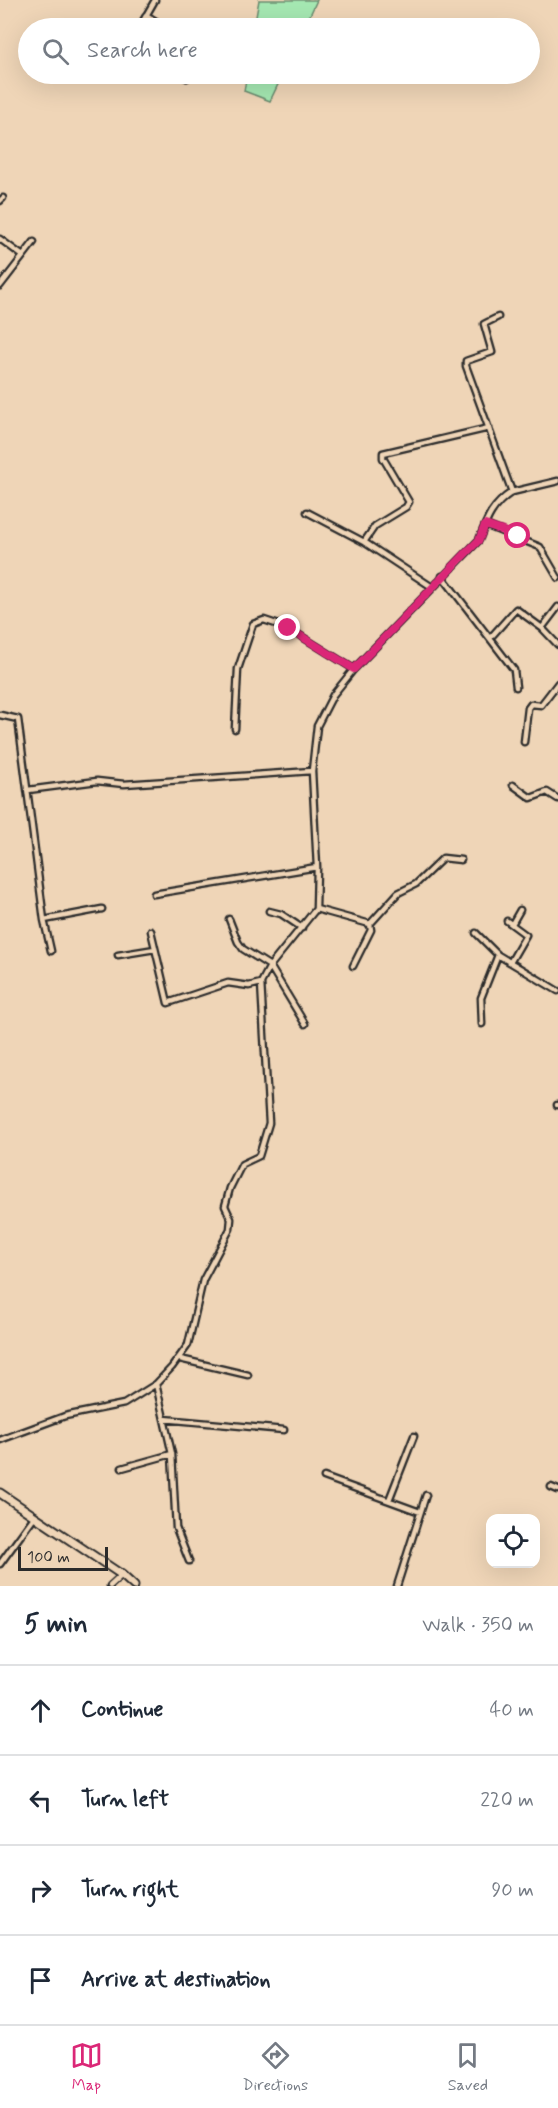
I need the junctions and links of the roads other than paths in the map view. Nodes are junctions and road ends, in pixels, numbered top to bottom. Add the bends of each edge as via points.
1 (155, 0) edge
2 (146, 15) junction
3 (144, 18) edge
4 (151, 18) edge
5 (0, 239) edge
6 (34, 242) dead end
7 (23, 256) junction
8 (0, 286) edge
9 (498, 317) dead end
10 (489, 428) junction
11 (558, 481) edge
12 (512, 492) junction
13 (307, 512) dead end
14 (485, 525) junction
15 (364, 542) junction
16 (442, 576) junction
17 (558, 578) edge
18 (432, 587) junction
19 (558, 607) edge
20 (542, 628) junction
21 (491, 637) junction
22 (558, 645) edge
23 (354, 669) junction
24 (558, 683) edge
25 (516, 687) dead end
26 (0, 715) edge
27 (235, 729) dead end
28 (524, 742) dead end
29 (312, 771) junction
30 (513, 785) dead end
31 (28, 790) junction
32 (558, 799) edge
33 (461, 860) dead end
34 (317, 867) junction
35 (154, 894) dead end
36 (102, 909) dead end
37 (316, 909) junction
38 (520, 910) dead end
39 (270, 911) dead end
40 (229, 919) dead end
41 (44, 920) junction
42 (370, 924) junction
43 (302, 928) junction
44 (151, 931) dead end
45 (476, 933) dead end
46 (155, 949) junction
47 (51, 951) dead end
48 (118, 955) dead end
49 (498, 955) junction
50 (511, 962) junction
51 (270, 966) junction
52 (353, 966) dead end
53 (261, 983) junction
54 (558, 991) edge
55 (305, 1024) dead end
56 (482, 1024) dead end
57 (180, 1359) junction
58 (248, 1375) dead end
59 (156, 1384) junction
60 (164, 1419) junction
61 (284, 1430) dead end
62 (414, 1436) dead end
63 (0, 1440) edge
64 (172, 1454) junction
65 (122, 1468) dead end
66 (324, 1477) dead end
67 (551, 1487) dead end
68 (558, 1490) edge
69 (0, 1493) edge
70 (426, 1495) dead end
71 (389, 1500) junction
72 (420, 1512) junction
73 (34, 1517) junction
74 (189, 1561) dead end
75 (0, 1564) edge
76 (122, 1575) junction
77 (110, 1586) edge
78 (134, 1586) edge
79 (397, 1586) edge

1 - 2 street
2 - 3 street
2 - 4 street
5 - 7 street
6 - 7 street
7 - 8 street
9 - 10 street via 484,324 492,351 466,361
10 - 12 street
10 - 15 street via 383,453 409,502 375,526
11 - 12 street
12 - 14 street via 498,501
13 - 15 street
14 - 16 street via 479,540
14 - 17 street via 532,541 540,547
15 - 18 street
16 - 18 street
16 - 21 street
18 - 23 street
19 - 20 street
20 - 21 street via 516,609
20 - 22 street
21 - 25 street via 514,669
23 - 27 street via 288,628 264,620 253,624 238,669
23 - 29 street via 333,694 317,726
24 - 28 street via 542,705 531,704 528,708
26 - 31 street via 18,719
29 - 31 street via 124,784 97,781
29 - 34 street
30 - 32 street via 531,798 547,792
31 - 41 street
33 - 42 street via 443,858 416,884 398,893
34 - 35 street
34 - 37 street
36 - 41 street
37 - 42 street
37 - 43 street
38 - 50 street via 510,922 526,935
39 - 43 street
40 - 51 street via 243,949
41 - 47 street
42 - 52 street via 371,930
43 - 51 street
44 - 46 street
45 - 49 street
46 - 48 street
46 - 53 street via 168,1003 228,983
49 - 50 street
49 - 56 street via 481,998
50 - 54 street
51 - 53 street
51 - 55 street
53 - 57 street via 269,1123 259,1156 242,1164 230,1188 225,1206 231,1219 230,1229 203,1280 193,1329
57 - 58 street
57 - 59 street
59 - 60 street
59 - 63 street via 124,1404 65,1416
60 - 61 street
60 - 64 street
62 - 71 street
64 - 65 street
64 - 74 street via 176,1528
66 - 71 street
67 - 68 street
69 - 73 street
70 - 72 street
71 - 72 street
72 - 79 street
73 - 75 street
73 - 76 street
76 - 77 street
76 - 78 street

